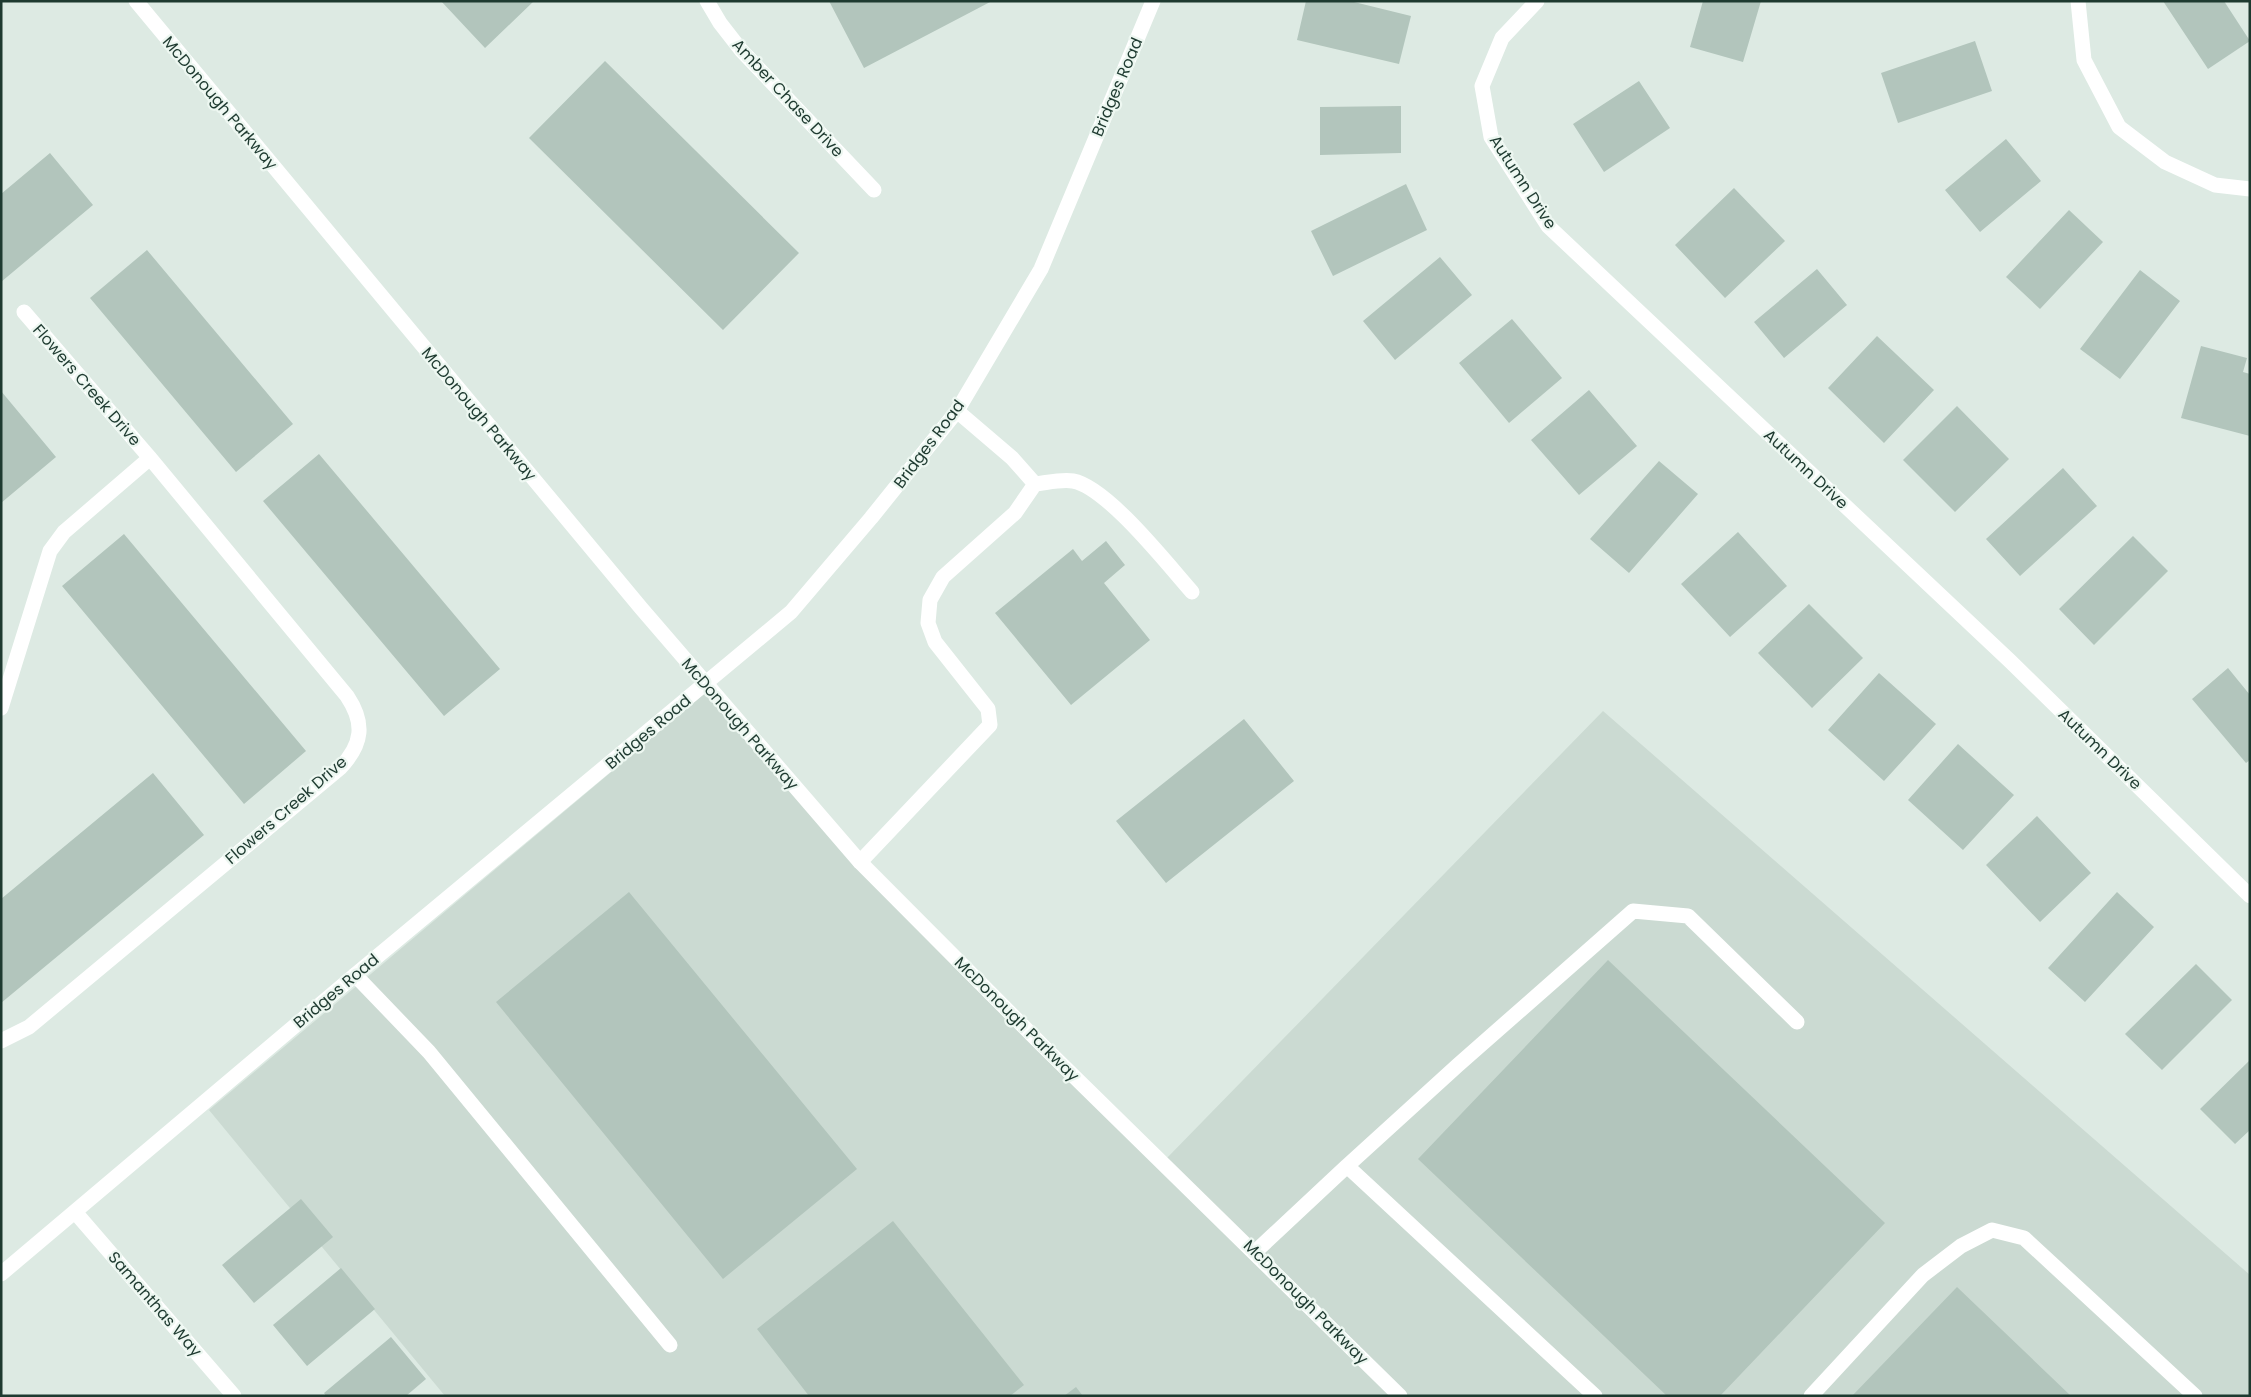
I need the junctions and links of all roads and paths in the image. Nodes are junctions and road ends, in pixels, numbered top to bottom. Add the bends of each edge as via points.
1 (136, 1) edge
2 (707, 1) edge
3 (1153, 1) edge
4 (1537, 1) edge
5 (2078, 1) edge
6 (2250, 189) edge
7 (874, 190) dead end
8 (24, 312) dead end
9 (957, 411) junction
10 (150, 458) junction
11 (1035, 484) junction
12 (1192, 592) dead end
13 (706, 684) junction
14 (1, 708) edge
15 (860, 862) junction
16 (2248, 891) edge
17 (355, 975) junction
18 (1797, 1022) dead end
19 (1, 1041) edge
20 (1347, 1166) junction
21 (75, 1212) junction
22 (1255, 1252) junction
23 (1, 1274) edge
24 (670, 1345) dead end
25 (234, 1396) edge
26 (1400, 1396) edge
27 (1594, 1396) edge
28 (1811, 1396) edge
29 (2195, 1396) edge

1 - 13 street, McDonough Parkway
2 - 7 street, Amber Chase Drive via 741,50
3 - 9 street, Bridges Road via 1041,269
4 - 16 street, Autumn Drive via 1502,38 1482,86 1491,137 1548,226 2010,661
5 - 6 street via 2084,60 2119,127 2165,162 2215,185
8 - 10 street, Flowers Creek Drive
9 - 11 street via 1012,458
9 - 13 street, Bridges Road via 791,612
10 - 14 street, Flowers Creek Drive via 64,532 50,551
10 - 19 street, Flowers Creek Drive via 347,696 358,714 360,733 348,760 340,768 28,1027
11 - 12 street via 1073,481 1095,490 1112,504
11 - 15 street via 1015,513 943,577 930,600 928,623 935,642 988,709 990,725
13 - 15 street, McDonough Parkway
13 - 17 street, Bridges Road
15 - 22 street, McDonough Parkway
17 - 21 street, Bridges Road
17 - 24 street via 429,1052
18 - 20 street via 1688,916 1633,911
20 - 22 street
20 - 27 street
21 - 23 street, Bridges Road
21 - 25 street, Samanthas Way
22 - 26 street, McDonough Parkway
28 - 29 street via 1923,1275 1961,1246 1992,1230 2024,1238

